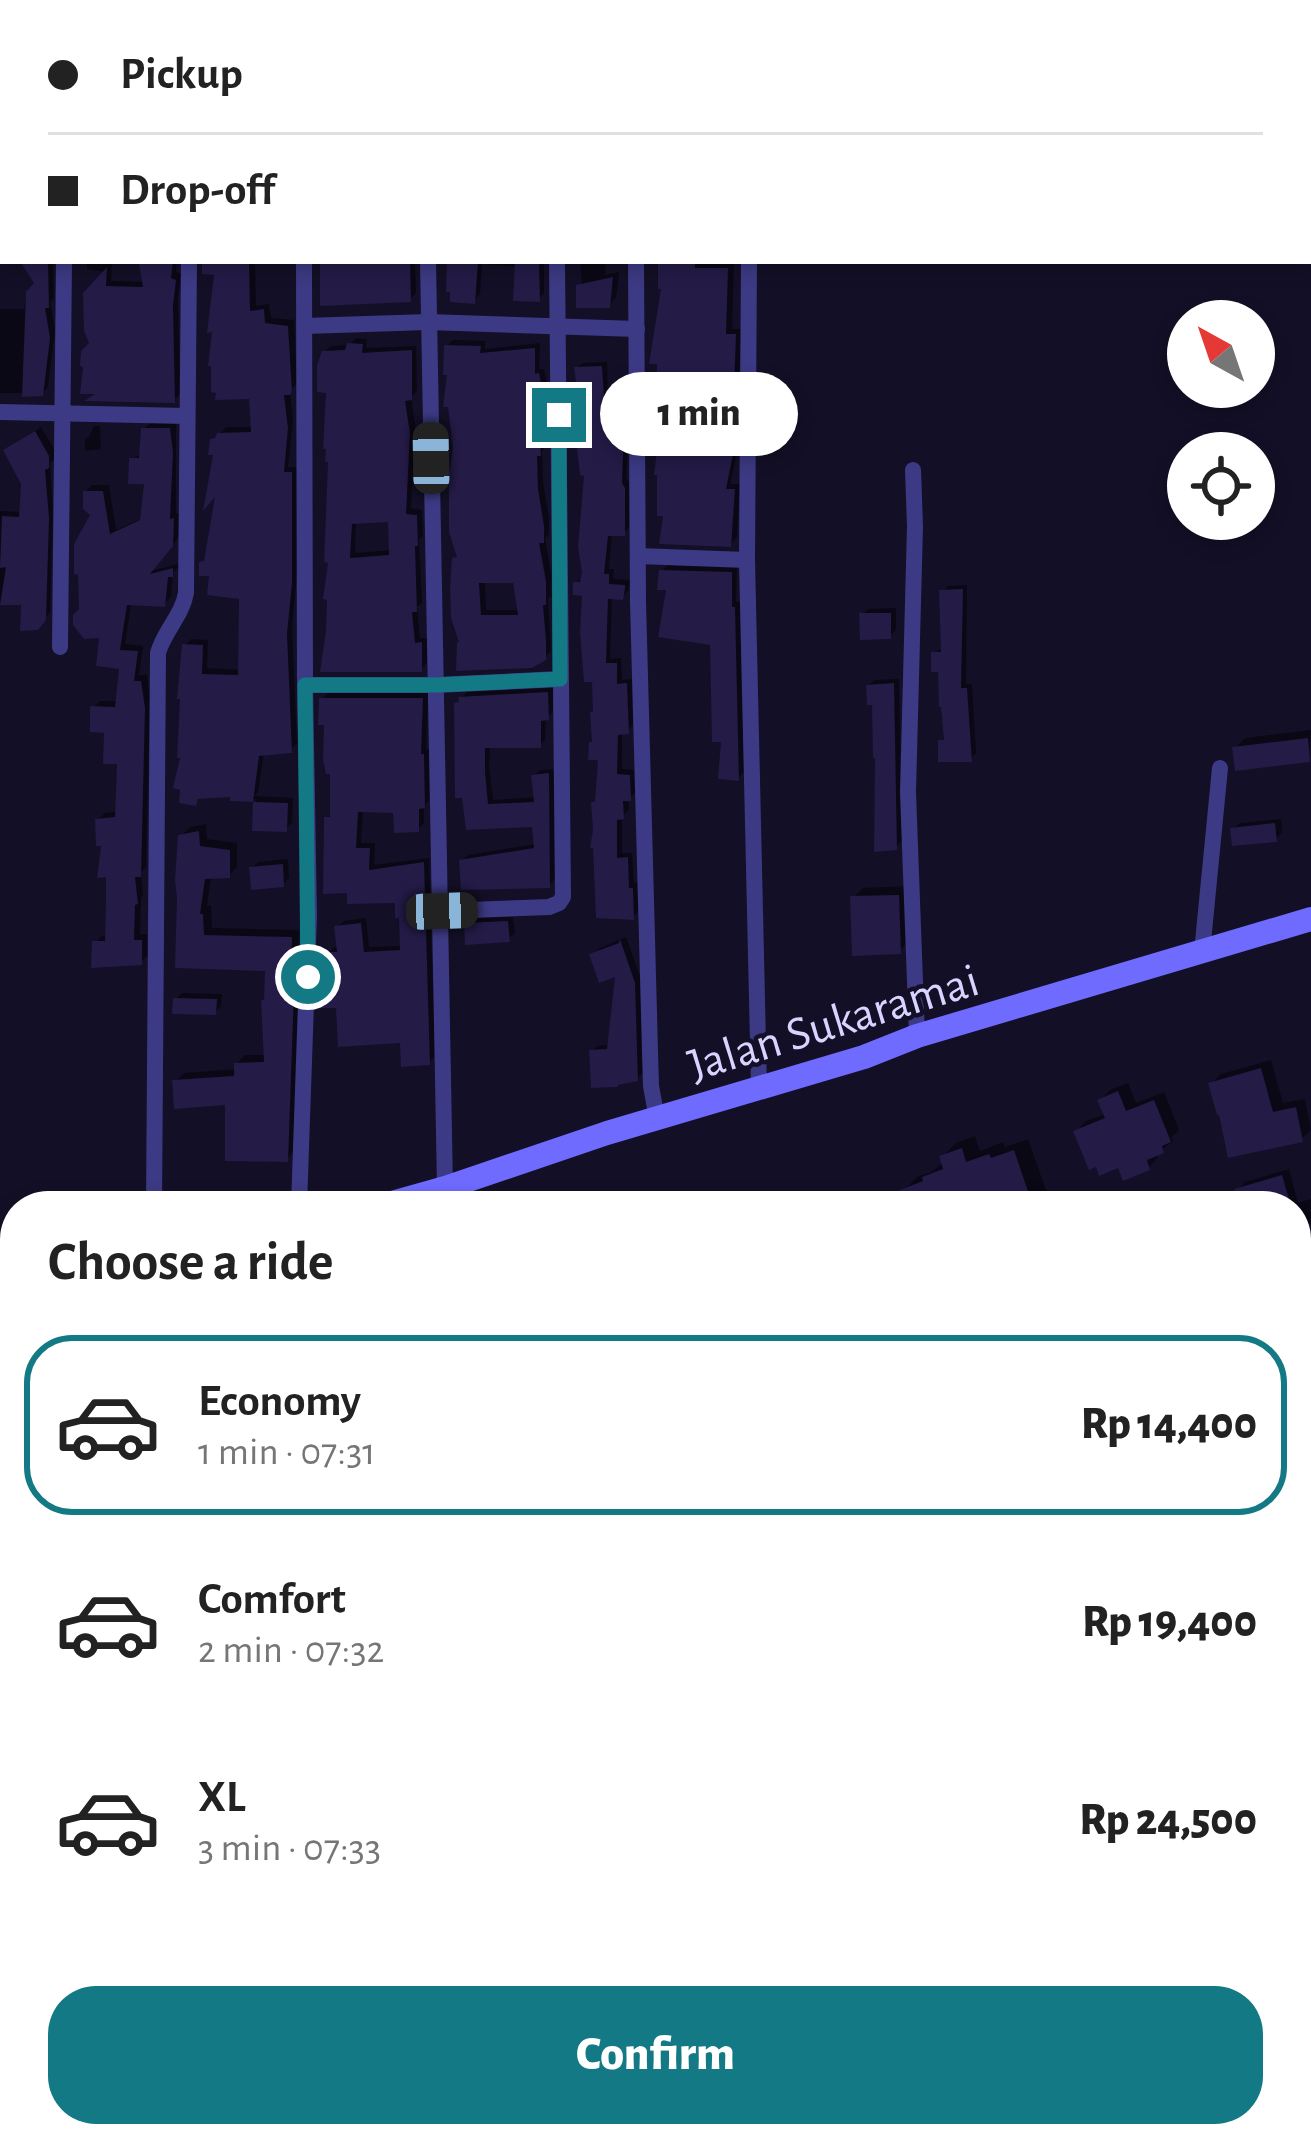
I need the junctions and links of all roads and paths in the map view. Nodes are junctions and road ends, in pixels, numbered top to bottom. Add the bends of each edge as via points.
1 (64, 264) edge
2 (189, 264) edge
3 (304, 264) edge
4 (428, 264) edge
5 (557, 264) edge
6 (636, 264) edge
7 (749, 264) edge
8 (428, 322) junction
9 (305, 326) junction
10 (558, 327) junction
11 (637, 328) junction
12 (61, 411) junction
13 (0, 412) edge
14 (187, 416) junction
15 (913, 470) dead end
16 (638, 556) junction
17 (747, 560) junction
18 (60, 647) dead end
19 (560, 679) junction
20 (305, 685) junction
21 (436, 685) junction
22 (1220, 768) dead end
23 (442, 911) junction
24 (1311, 919) edge
25 (1202, 952) junction
26 (916, 1036) junction
27 (759, 1087) junction
28 (657, 1119) junction
29 (445, 1188) junction
30 (154, 1191) edge
31 (300, 1191) edge
32 (434, 1191) edge

1 - 12 street
2 - 14 street
3 - 9 street
4 - 8 street
5 - 10 street
6 - 11 street
7 - 17 street
8 - 9 street
8 - 10 street
8 - 21 street
9 - 20 street
10 - 11 street
10 - 19 street
11 - 16 street
12 - 13 street
12 - 14 street
12 - 18 street
14 - 30 street via 186,593 158,653
15 - 26 street via 908,792
16 - 17 street
16 - 28 street
17 - 27 street
19 - 21 street
19 - 23 street via 563,897 549,907
20 - 21 street
20 - 31 street via 309,916
21 - 23 street
22 - 25 street
23 - 29 street
24 - 25 street, Jalan Sukaramai
25 - 26 street, Jalan Sukaramai
26 - 27 street, Jalan Sukaramai
27 - 28 street, Jalan Sukaramai
28 - 29 street, Jalan Sukaramai
29 - 32 street, Jalan Sukaramai

